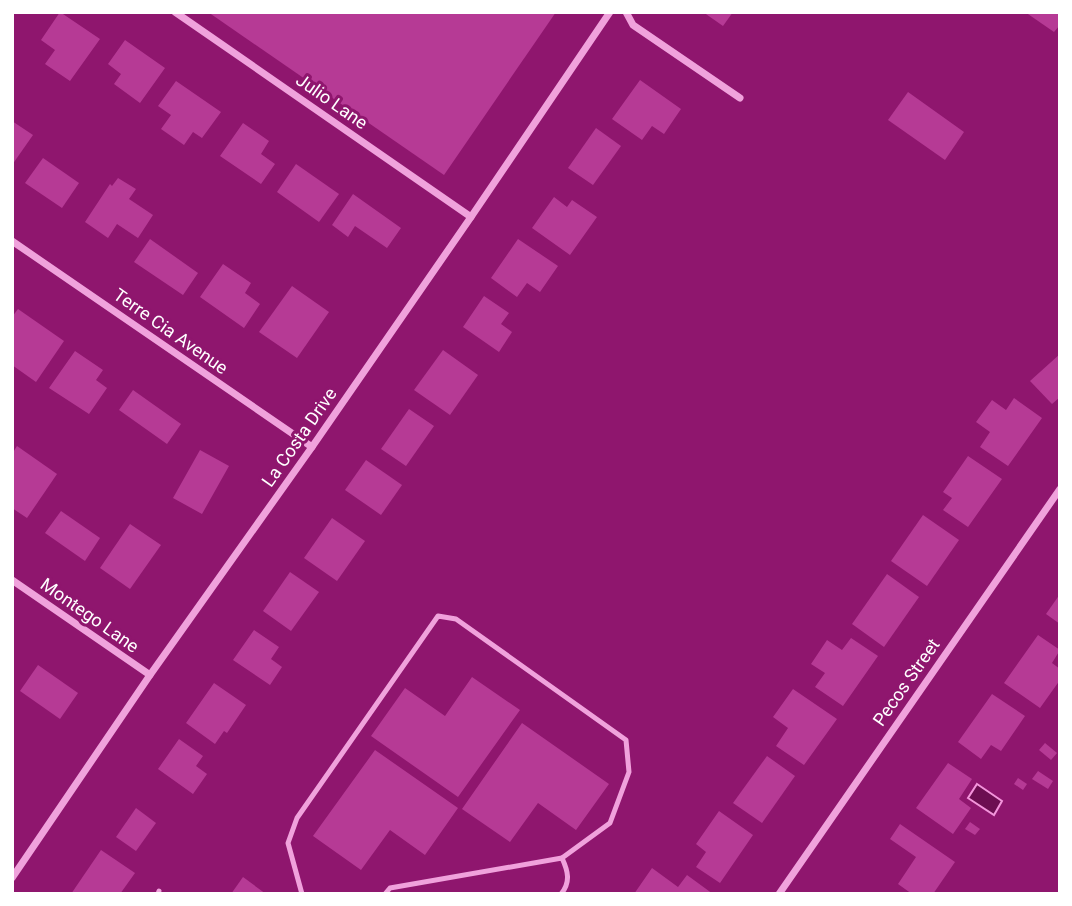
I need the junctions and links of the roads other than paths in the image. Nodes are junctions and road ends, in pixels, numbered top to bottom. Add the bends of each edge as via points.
1 (175, 12) edge
2 (610, 12) edge
3 (626, 12) edge
4 (740, 98) dead end
5 (471, 216) junction
6 (12, 241) edge
7 (312, 447) junction
8 (1060, 489) edge
9 (12, 580) edge
10 (150, 675) junction
11 (562, 858) junction
12 (12, 878) edge
13 (302, 894) edge
14 (385, 894) edge
15 (561, 894) edge
16 (779, 894) edge

1 - 5 street, Julio Lane
2 - 5 street, La Costa Drive
3 - 4 street via 633,25
5 - 7 street, La Costa Drive
6 - 7 street, Terre Cia Avenue
7 - 10 street, La Costa Drive
8 - 16 street, Pecos Street
9 - 10 street, Montego Lane
10 - 12 street, La Costa Drive
11 - 13 lane via 610,823 629,772 626,740 456,619 438,616 297,818 288,843
11 - 14 lane via 390,888
11 - 15 lane via 569,872

